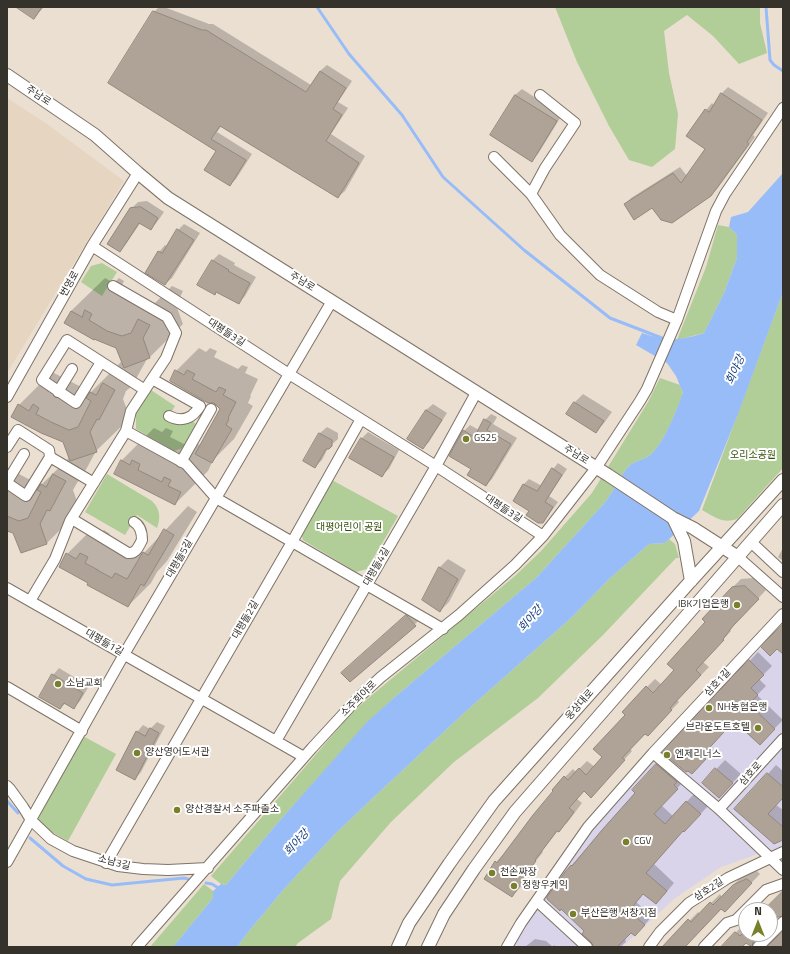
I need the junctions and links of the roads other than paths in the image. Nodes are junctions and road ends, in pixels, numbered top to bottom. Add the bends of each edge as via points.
1 (7, 75) edge
2 (540, 96) dead end
3 (783, 108) edge
4 (494, 157) dead end
5 (138, 173) junction
6 (531, 194) junction
7 (92, 246) junction
8 (113, 286) dead end
9 (332, 301) junction
10 (676, 322) junction
11 (101, 362) junction
12 (72, 369) dead end
13 (289, 374) junction
14 (152, 379) junction
15 (145, 390) junction
16 (58, 392) junction
17 (476, 393) junction
18 (7, 397) edge
19 (211, 409) dead end
20 (169, 416) dead end
21 (361, 419) junction
22 (126, 430) junction
23 (7, 447) edge
24 (24, 454) dead end
25 (50, 456) junction
26 (181, 462) junction
27 (436, 466) junction
28 (596, 468) junction
29 (783, 480) edge
30 (7, 482) edge
31 (94, 483) junction
32 (216, 498) junction
33 (783, 505) edge
34 (72, 518) junction
35 (674, 518) junction
36 (134, 522) dead end
37 (543, 536) junction
38 (292, 542) junction
39 (751, 542) junction
40 (722, 547) junction
41 (738, 557) junction
42 (783, 572) edge
43 (691, 581) junction
44 (367, 585) junction
45 (7, 588) edge
46 (783, 597) edge
47 (30, 601) junction
48 (783, 614) edge
49 (443, 629) junction
50 (125, 654) junction
51 (7, 687) edge
52 (200, 698) junction
53 (82, 731) junction
54 (783, 739) edge
55 (276, 741) junction
56 (653, 753) junction
57 (304, 757) junction
58 (7, 786) edge
59 (719, 810) junction
60 (31, 820) junction
61 (783, 852) edge
62 (770, 858) junction
63 (7, 862) edge
64 (106, 863) junction
65 (208, 868) junction
66 (783, 870) edge
67 (783, 884) edge
68 (537, 901) junction
69 (783, 922) edge
70 (137, 947) edge
71 (398, 947) edge
72 (428, 947) edge
73 (507, 947) edge
74 (587, 947) edge
75 (648, 947) edge
76 (704, 947) edge
77 (758, 947) edge

1 - 5 main road, 주남로 via 95,135
2 - 6 street via 575,123
3 - 10 street, 소주회야로 via 716,211
4 - 6 street
5 - 7 street, 번영로
5 - 9 main road, 주남로 via 168,198
6 - 10 street via 560,235 600,275
7 - 13 street, 대평들3길
7 - 18 street, 번영로
8 - 14 street via 167,317 176,333 166,358
9 - 13 street, 대평들5길
9 - 17 main road, 주남로
10 - 28 street, 소주회야로 via 640,401
11 - 15 street
11 - 16 street via 76,403
11 - 16 street via 67,340 42,380
12 - 16 street
13 - 21 street, 대평들3길
13 - 32 street, 대평들5길
14 - 15 street
14 - 20 street via 200,406 190,417 182,420
15 - 22 street via 131,410
17 - 27 street, 대평들4길
17 - 28 main road, 주남로
19 - 26 street
21 - 27 street, 대평들3길
21 - 38 street
22 - 26 street
22 - 31 street
23 - 25 street via 18,430 49,450
24 - 30 street
25 - 30 street via 26,496
25 - 31 street
26 - 32 street via 186,464
27 - 37 street, 대평들3길
27 - 44 street, 대평들4길
28 - 35 main road, 주남로
28 - 37 street, 소주회야로
29 - 40 main road, 웅상대로
31 - 34 street
32 - 38 street
32 - 50 street, 대평들5길
33 - 39 main road
34 - 36 street via 131,554 142,540 141,529
34 - 47 street via 55,558
35 - 40 main road, 주남로
35 - 43 main road via 684,541
37 - 49 street, 소주회야로 via 515,565
38 - 44 street
38 - 52 street, 대평들2길
39 - 41 main road
39 - 42 street
40 - 41 main road, 주남로
40 - 43 main road, 웅상대로
41 - 46 street
41 - 72 main road via 515,812 444,914
43 - 71 main road, 웅상대로 via 494,801 409,923
44 - 49 street
44 - 55 street, 대평들4길
45 - 47 street, 대평들1길
47 - 50 street, 대평들1길
48 - 56 street, 삼호1길
49 - 57 street, 소주회야로 via 359,697
50 - 52 street, 대평들1길
50 - 53 street, 대평들5길
51 - 53 street
52 - 55 street, 대평들1길
52 - 64 street
53 - 60 street, 대평들5길
54 - 59 street, 삼호로
55 - 57 street, 대평들1길
56 - 59 street
56 - 68 street, 삼호1길 via 588,827
57 - 65 street, 소주회야로
58 - 60 street, 소남3길
59 - 62 street
60 - 63 street
60 - 64 street, 소남3길 via 51,839 73,851
61 - 62 street, 삼호2길
62 - 66 street
62 - 75 street, 삼호2길 via 728,878 689,903
64 - 65 street, 소남3길 via 143,870
65 - 70 street, 소주회야로
67 - 76 street via 766,890 736,920 727,922
68 - 73 street, 삼호1길
68 - 74 street
69 - 77 street

